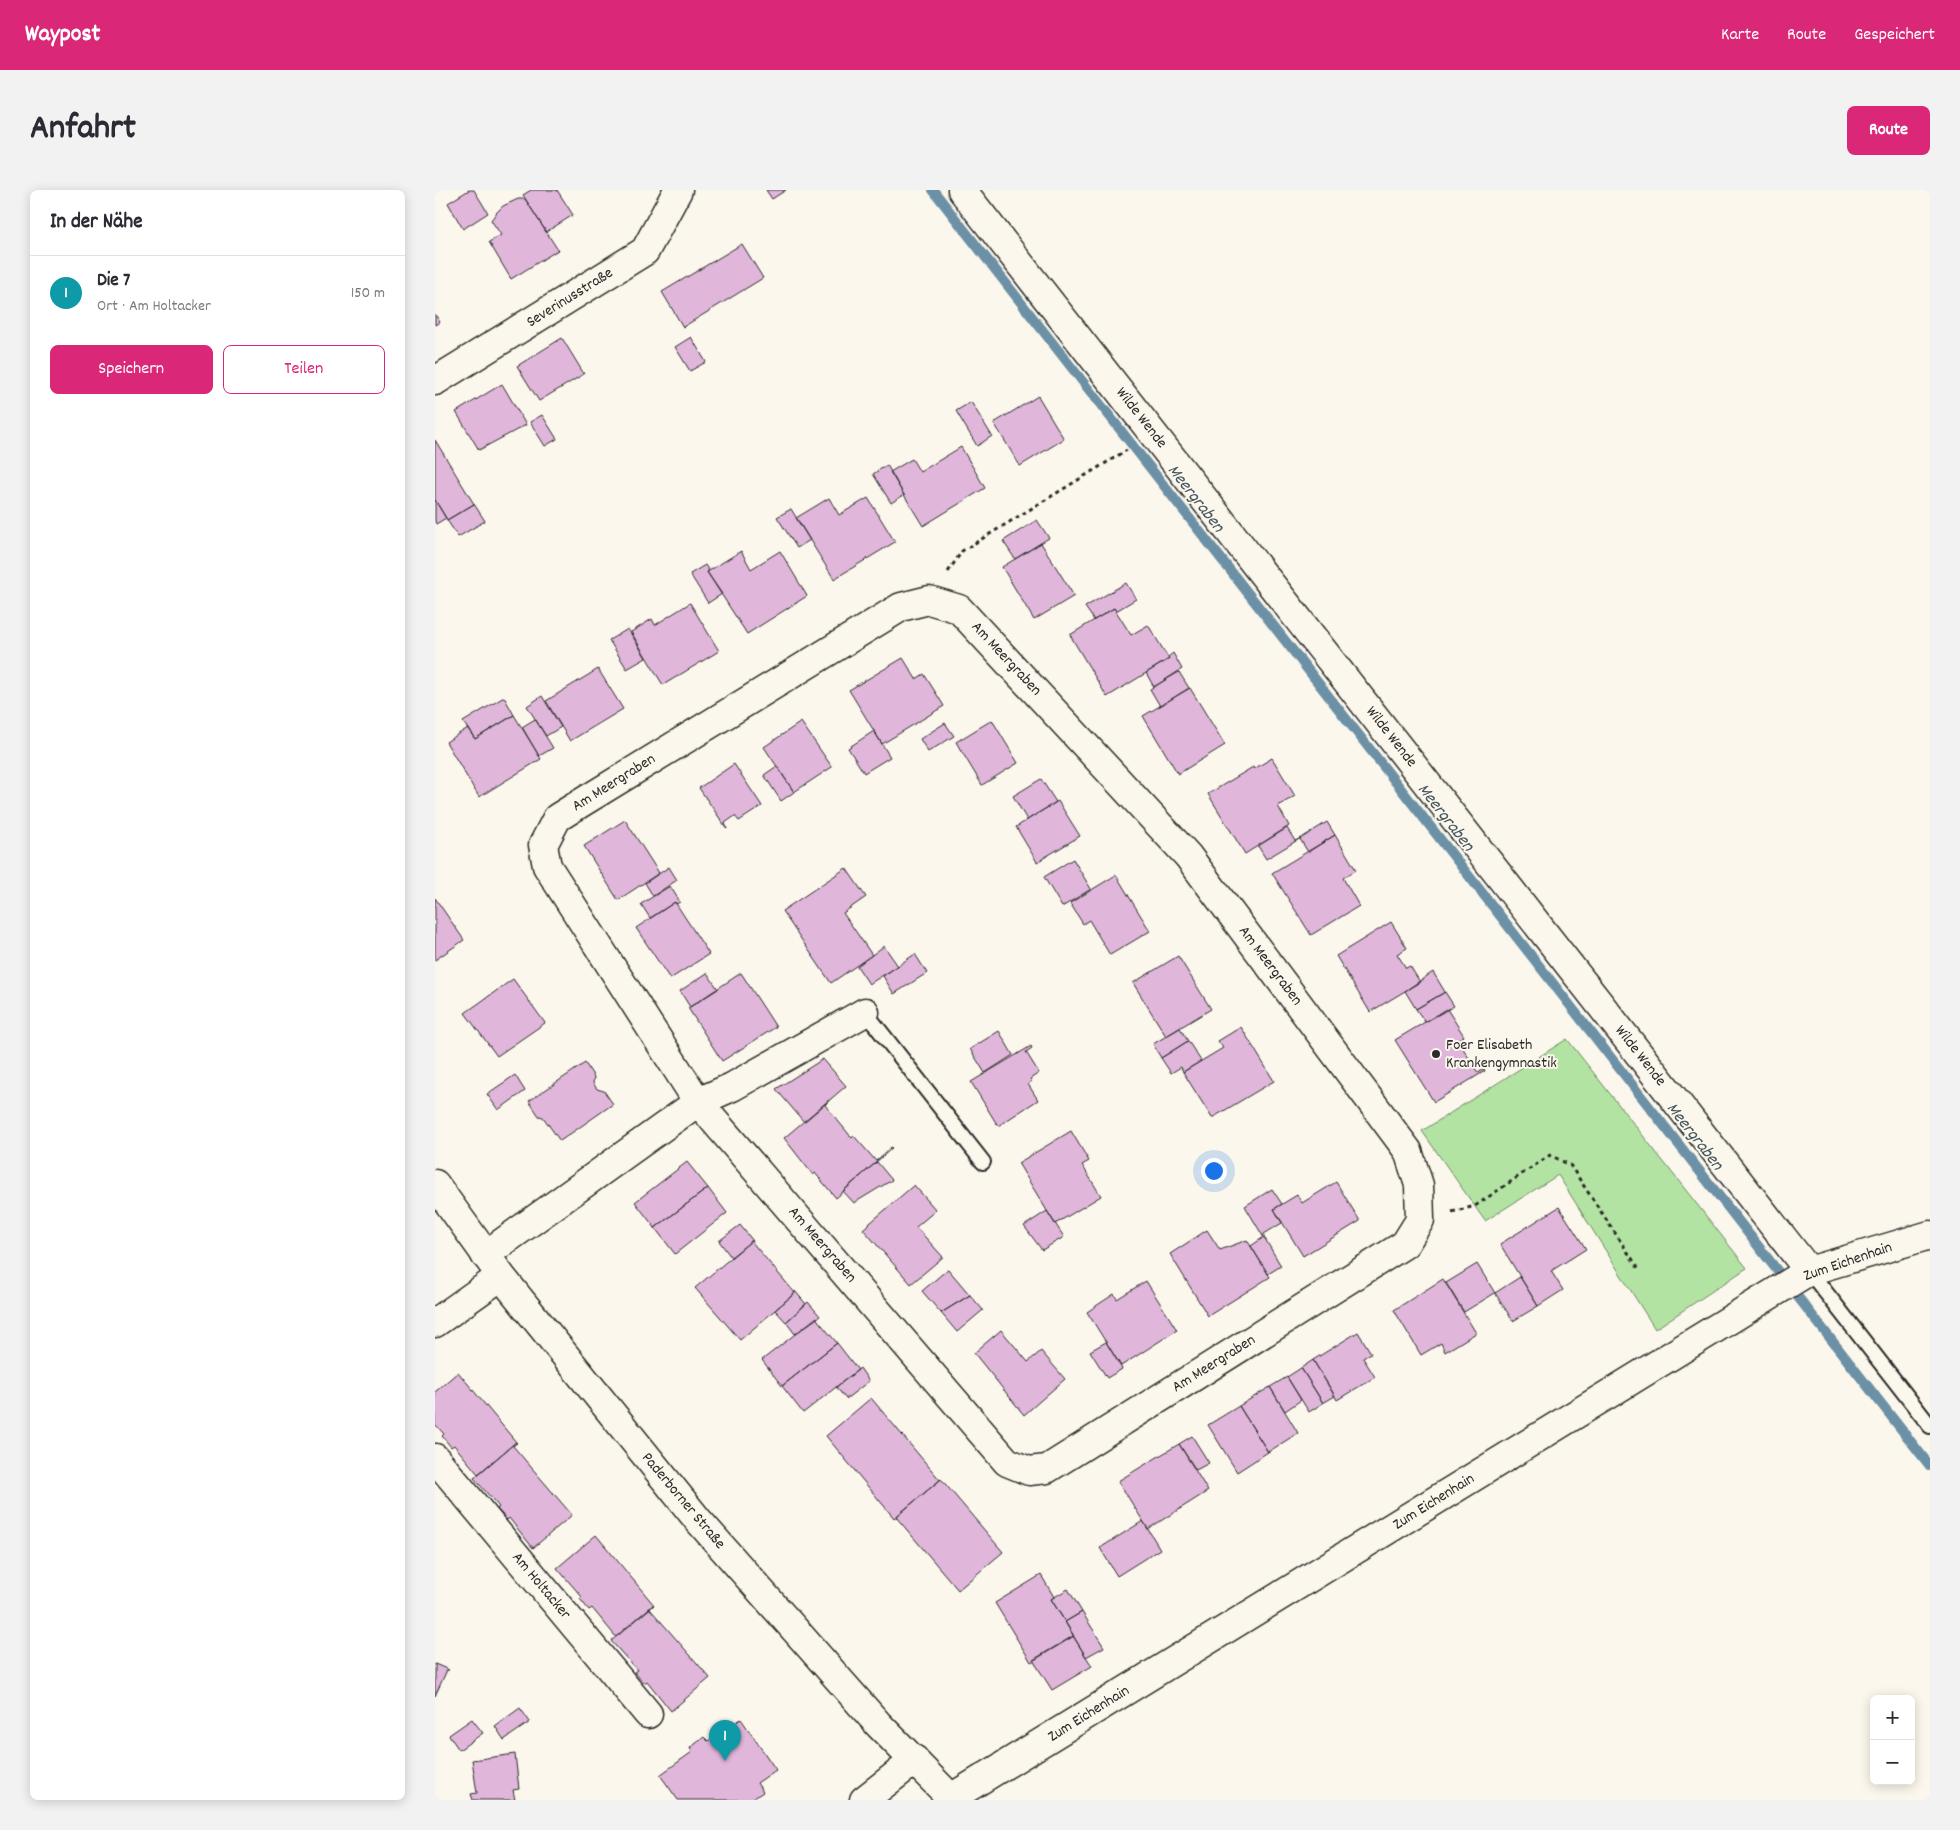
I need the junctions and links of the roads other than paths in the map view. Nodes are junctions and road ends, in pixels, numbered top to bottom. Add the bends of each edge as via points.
1 (678, 190) edge
2 (962, 190) edge
3 (435, 381) edge
4 (865, 1012) joint
5 (698, 1102) junction
6 (983, 1162) dead end
7 (435, 1184) edge
8 (1930, 1235) edge
9 (485, 1255) junction
10 (1809, 1271) junction
11 (501, 1276) junction
12 (435, 1323) edge
13 (1930, 1426) edge
14 (435, 1458) edge
15 (648, 1714) dead end
16 (915, 1760) junction
17 (952, 1799) edge
18 (864, 1800) edge

1 - 3 street, Severinusstraße via 645,251
2 - 10 street, Wilde Wende
4 - 5 street via 732,1087
4 - 6 lane
5 - 5 street, Am Meergraben via 547,866 543,844 557,818 901,607 929,600 959,610 1187,856 1408,1151 1419,1185 1420,1220 1405,1244 1047,1468 1029,1472 1007,1462
5 - 9 street
7 - 9 street, Paderborner Straße
8 - 10 street, Zum Eichenhain
9 - 11 street, Paderborner Straße
10 - 13 lane, Wilde Wende
10 - 17 street, Zum Eichenhain
11 - 12 street
11 - 16 street, Paderborner Straße via 697,1520
14 - 15 street, Am Holtacker
16 - 17 street, Paderborner Straße
16 - 18 street

